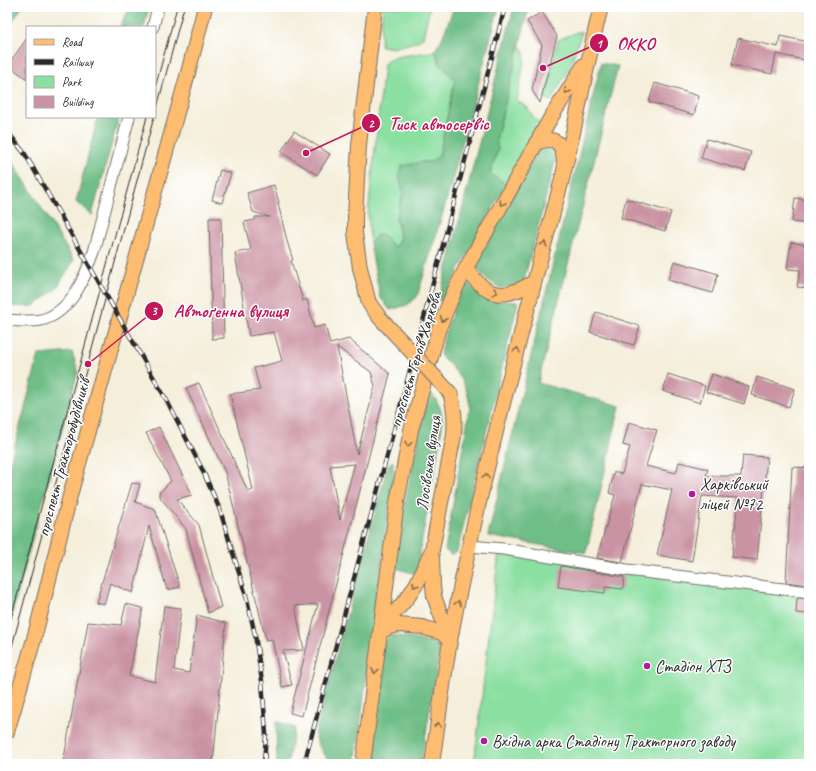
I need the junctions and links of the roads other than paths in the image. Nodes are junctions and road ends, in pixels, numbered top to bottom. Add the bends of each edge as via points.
1 (158, 7) edge
2 (204, 7) edge
3 (375, 7) edge
4 (601, 7) edge
5 (153, 26) edge
6 (588, 58) junction
7 (129, 118) edge
8 (536, 143) junction
9 (564, 171) junction
10 (466, 268) junction
11 (534, 282) junction
12 (7, 320) edge
13 (470, 546) junction
14 (432, 550) junction
15 (809, 592) edge
16 (380, 632) junction
17 (450, 641) junction
18 (7, 732) edge
19 (363, 764) edge
20 (432, 764) edge

1 - 5 street
2 - 18 main road, проспект Тракторобудівників
3 - 14 main road, Лосівська вулиця, bridge via 359,145 355,232 360,268 369,303 450,393 454,405 454,435
4 - 6 main road, проспект Героїв Харкова
6 -> 8 main road, проспект Героїв Харкова
6 - 9 main road, проспект Героїв Харкова
7 - 12 street via 94,252 77,290 63,307 50,316 30,322
8 - 9 main road via 549,139 558,142 562,147
8 -> 10 main road, проспект Героїв Харкова
11 -> 9 main road, проспект Героїв Харкова
10 -> 11 main road via 474,279 493,293 514,292
10 -> 16 main road, проспект Героїв Харкова via 439,328 411,430 397,502
13 -> 11 main road, проспект Героїв Харкова
13 - 15 street via 503,549 627,570
17 -> 13 main road, проспект Героїв Харкова
14 -> 16 main road via 417,583
14 - 17 main road via 434,596
16 - 17 main road via 399,625 422,627 442,633
16 -> 19 main road, проспект Героїв Харкова
20 -> 17 main road, проспект Героїв Харкова

